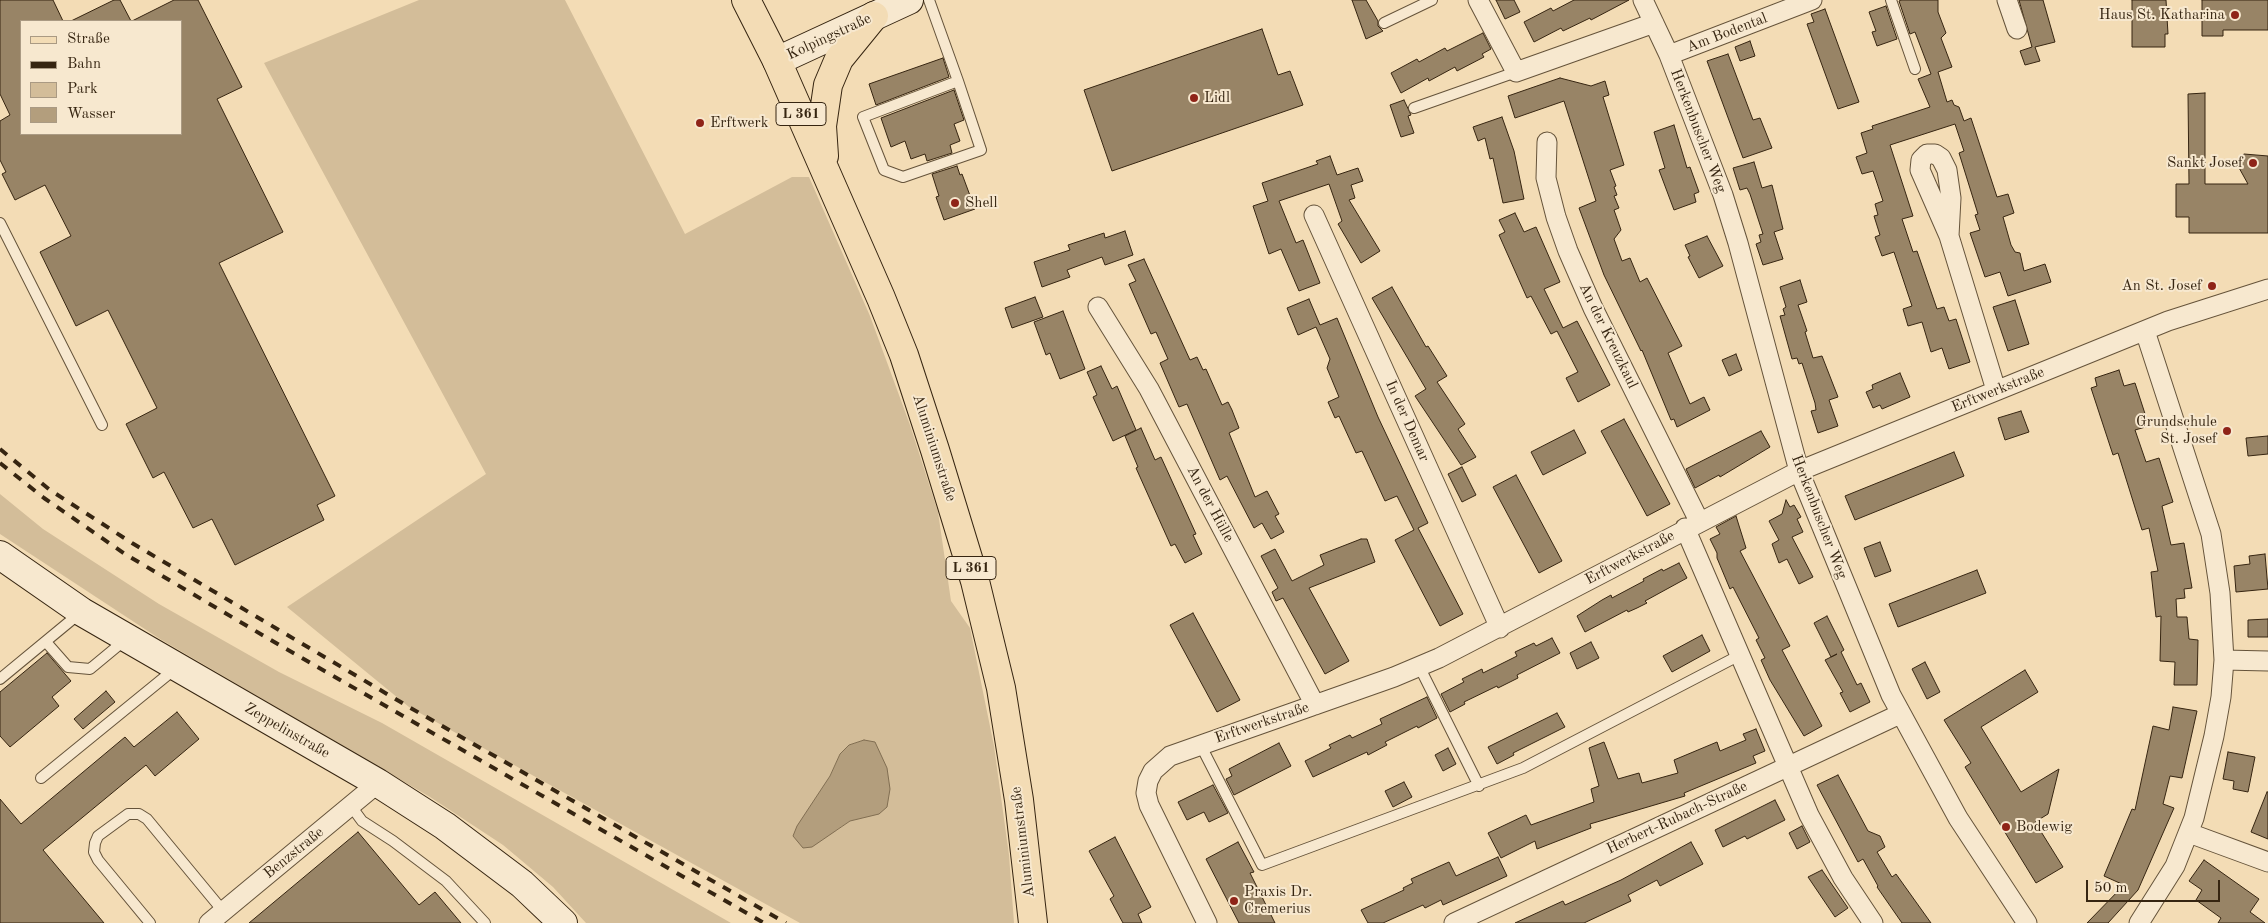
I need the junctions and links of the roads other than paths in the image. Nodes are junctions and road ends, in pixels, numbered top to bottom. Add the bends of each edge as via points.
1 (746, 0) edge
2 (909, 0) edge
3 (930, 0) edge
4 (1432, 0) edge
5 (1478, 0) edge
6 (1643, 0) edge
7 (1812, 0) edge
8 (1891, 0) edge
9 (2007, 0) edge
10 (874, 16) junction
11 (1384, 23) dead end
12 (1654, 23) junction
13 (2017, 29) dead end
14 (1669, 55) junction
15 (777, 61) junction
16 (1915, 69) dead end
17 (1516, 72) junction
18 (958, 81) junction
19 (1414, 108) dead end
20 (1547, 142) dead end
21 (824, 168) junction
22 (1314, 215) dead end
23 (0, 223) edge
24 (1949, 236) dead end
25 (2268, 288) edge
26 (1098, 308) dead end
27 (2145, 331) junction
28 (1996, 390) junction
29 (102, 425) dead end
30 (1799, 471) junction
31 (1692, 525) junction
32 (0, 555) edge
33 (82, 612) junction
34 (1500, 628) junction
35 (127, 638) junction
36 (46, 642) junction
37 (1740, 655) junction
38 (2224, 660) junction
39 (2268, 661) edge
40 (1418, 666) junction
41 (177, 667) junction
42 (0, 679) edge
43 (1315, 705) junction
44 (1900, 714) junction
45 (1200, 744) junction
46 (1787, 766) junction
47 (41, 778) dead end
48 (378, 783) junction
49 (1479, 786) junction
50 (351, 806) junction
51 (2189, 833) junction
52 (2268, 862) edge
53 (216, 917) edge
54 (2020, 921) edge
55 (150, 923) edge
56 (485, 923) edge
57 (562, 923) edge
58 (1033, 923) edge
59 (1207, 923) edge
60 (1454, 923) edge
61 (1873, 923) edge
62 (2140, 923) edge

1 - 15 main road, Aluminiumstraße / L 361
2 - 10 street, Kolpingstraße
3 - 18 lane
4 - 11 lane
5 - 17 street
6 - 12 street, Herkenbuscher Weg
7 - 14 street, Am Bodental
8 - 16 lane
9 - 13 street
10 - 15 street, Kolpingstraße
10 - 21 main road via 839,59 828,85 822,126
12 - 14 street, Herkenbuscher Weg
12 - 17 street
14 - 30 street, Herkenbuscher Weg via 1720,187 1738,244
15 - 21 main road, Aluminiumstraße / L 361
17 - 19 lane
18 - 18 lane via 981,150 902,177 884,170 863,117
20 - 31 street, An der Kreuzkaul via 1546,178 1571,258
21 - 58 main road, Aluminiumstraße / L 361 via 904,355 975,582 1007,723
22 - 34 street, In der Demar
23 - 29 lane
24 - 28 street
25 - 27 street, Erftwerkstraße
26 - 43 street, An der Hülle via 1149,389
27 - 28 street, Erftwerkstraße
27 - 38 street via 2211,534 2220,593
28 - 30 street, Erftwerkstraße
30 - 31 street, Erftwerkstraße
30 - 44 street, Herkenbuscher Weg
31 - 34 street, Erftwerkstraße
31 - 37 street
32 - 33 street, Zeppelinstraße
33 - 35 street, Zeppelinstraße
33 - 36 lane
34 - 40 street, Erftwerkstraße
35 - 36 lane via 90,669 68,667
35 - 41 street, Zeppelinstraße
36 - 42 lane
37 - 46 street
37 - 49 lane via 1541,759
38 - 39 street
38 - 51 street via 2214,736
40 - 43 street, Erftwerkstraße
40 - 49 lane
41 - 47 lane
41 - 48 street, Zeppelinstraße
43 - 45 street, Erftwerkstraße
44 - 46 street, Herbert-Rubach-Straße
44 - 54 street, Herkenbuscher Weg
45 - 49 lane via 1262,865
45 - 59 street, Erftwerkstraße via 1174,754 1156,766 1150,775 1146,793
46 - 60 street, Herbert-Rubach-Straße
46 - 61 street via 1832,860
48 - 50 street, Benzstraße
48 - 57 street, Zeppelinstraße via 487,856
50 - 53 street, Benzstraße
50 - 56 lane via 362,821 446,880
51 - 52 street
51 - 62 street via 2167,880
53 - 55 lane via 147,819 139,814 128,814 98,836 94,852

